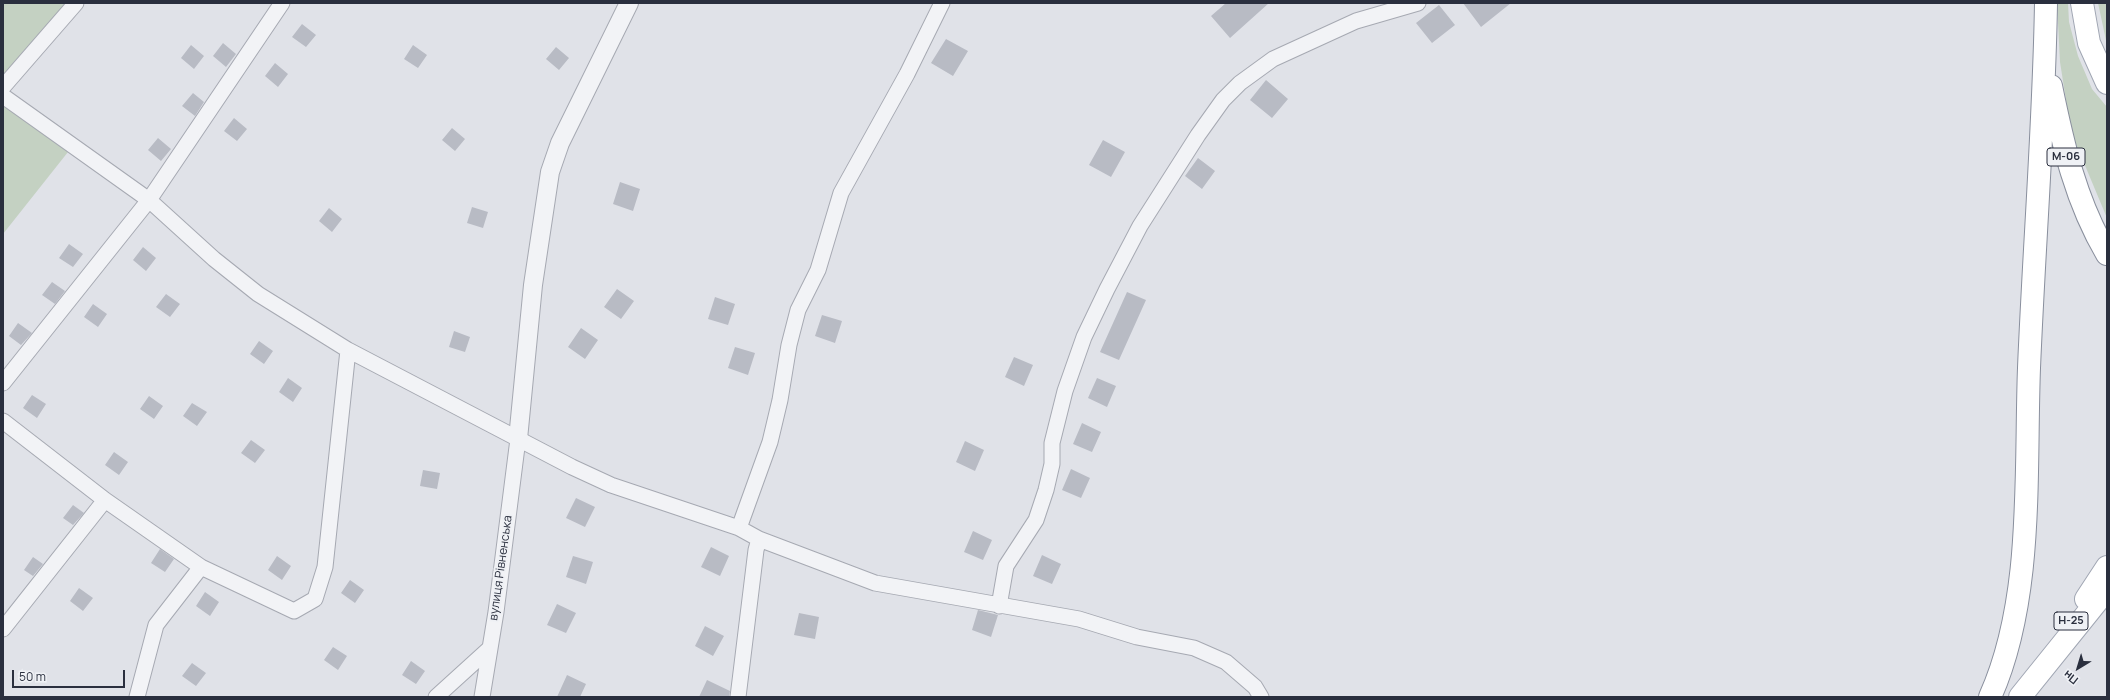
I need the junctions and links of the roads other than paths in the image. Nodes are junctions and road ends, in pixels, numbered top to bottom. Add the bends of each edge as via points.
1 (76, 3) edge
2 (282, 3) edge
3 (629, 3) edge
4 (942, 3) edge
5 (1418, 3) edge
6 (2046, 3) edge
7 (2082, 3) edge
8 (2045, 54) junction
9 (2107, 83) edge
10 (3, 87) edge
11 (3, 96) edge
12 (149, 200) junction
13 (2107, 254) edge
14 (348, 350) junction
15 (3, 383) edge
16 (3, 421) edge
17 (518, 439) junction
18 (105, 500) junction
19 (739, 528) junction
20 (759, 539) junction
21 (2107, 566) edge
22 (201, 567) junction
23 (2107, 589) edge
24 (999, 606) junction
25 (3, 629) edge
26 (490, 648) junction
27 (2036, 676) junction
28 (137, 697) edge
29 (436, 697) edge
30 (482, 697) edge
31 (738, 697) edge
32 (1261, 697) edge
33 (1990, 697) edge
34 (2020, 697) edge

1 - 10 street
2 - 12 street
3 - 17 street via 560,143 550,172 533,285
4 - 19 street via 907,74 841,193 818,270 798,310 770,442
5 - 24 street via 1356,21 1273,59 1240,83 1198,135 1140,226 1084,337 1065,391 1052,443 1052,464 1046,490 1036,520 1006,566
6 - 8 main road, М-06
7 - 9 main road via 2088,43
8 - 13 main road, М-06 via 2064,150 2087,216
8 - 33 main road via 2029,368 2025,507 2018,598 1998,679
11 - 12 street
12 - 14 street via 214,259 258,294
12 - 15 street
14 - 17 street
14 - 22 street via 325,567 315,599 294,611
16 - 18 street
17 - 19 street via 572,468 611,485
17 - 26 street, вулиця Рівненська
18 - 22 street
18 - 25 street
19 - 20 street
20 - 24 street via 875,583
20 - 31 street
21 - 27 main road, Н-25
22 - 28 street via 156,625
23 - 27 main road, Н-25
24 - 32 street via 1079,619 1137,637 1194,648 1226,662 1255,688
26 - 29 street
26 - 30 street, вулиця Рівненська
27 - 34 main road, Н-25

